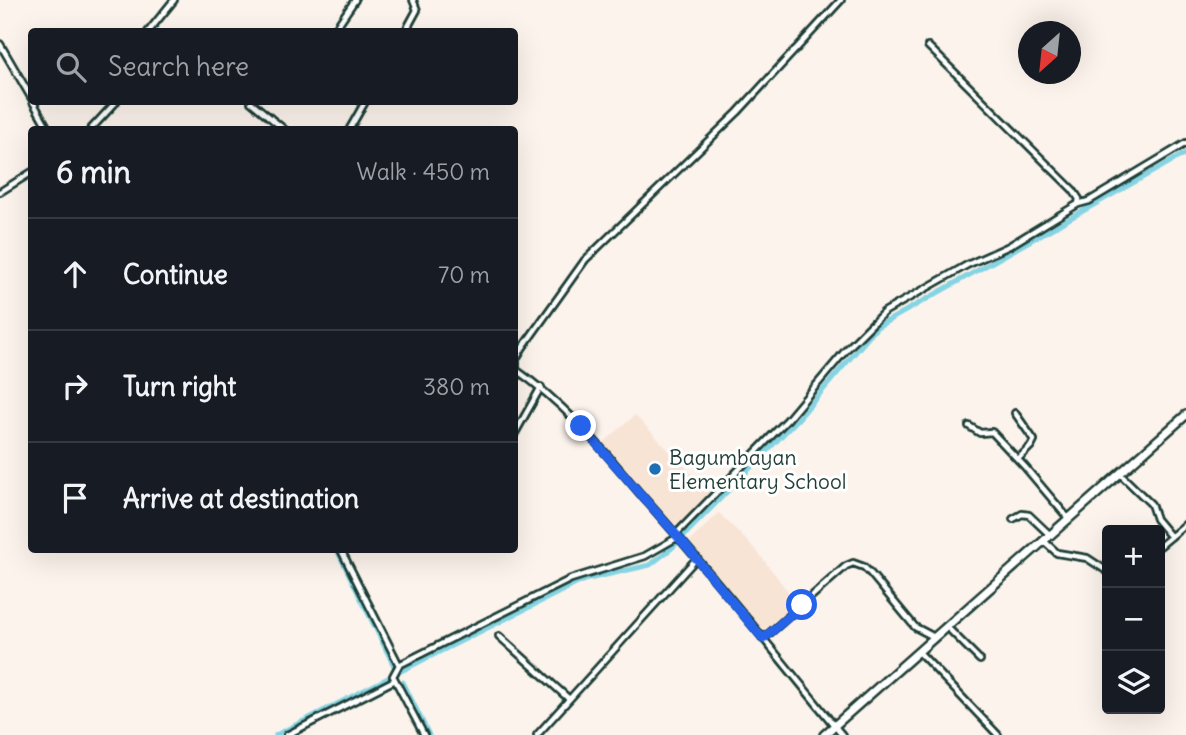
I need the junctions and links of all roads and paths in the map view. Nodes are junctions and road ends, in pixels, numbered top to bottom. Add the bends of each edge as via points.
1 (174, 0) edge
2 (355, 0) edge
3 (414, 0) edge
4 (841, 0) edge
5 (151, 28) edge
6 (336, 28) edge
7 (407, 28) edge
8 (0, 44) edge
9 (928, 46) dead end
10 (28, 93) edge
11 (35, 105) edge
12 (113, 105) edge
13 (255, 105) edge
14 (363, 105) edge
15 (48, 126) edge
16 (94, 126) edge
17 (280, 126) edge
18 (351, 126) edge
19 (1186, 144) edge
20 (28, 174) edge
21 (0, 192) edge
22 (1078, 204) junction
23 (518, 355) edge
24 (518, 371) edge
25 (541, 387) junction
26 (1015, 414) dead end
27 (1186, 415) edge
28 (969, 426) dead end
29 (518, 428) edge
30 (1018, 458) junction
31 (1120, 474) junction
32 (1068, 518) junction
33 (1013, 519) dead end
34 (1186, 524) edge
35 (678, 536) junction
36 (1046, 537) junction
37 (1171, 537) junction
38 (1165, 542) edge
39 (343, 553) edge
40 (697, 558) junction
41 (1102, 568) edge
42 (946, 626) junction
43 (499, 636) dead end
44 (934, 638) junction
45 (763, 639) junction
46 (918, 651) junction
47 (980, 660) dead end
48 (399, 665) junction
49 (395, 680) junction
50 (569, 699) junction
51 (835, 726) junction
52 (288, 735) edge
53 (424, 735) edge
54 (537, 735) edge
55 (824, 735) edge
56 (842, 735) edge
57 (998, 735) edge

1 - 5 street
2 - 6 street
3 - 7 street via 417,10
4 - 23 street via 738,112 585,260
8 - 10 street
9 - 22 street via 1073,190
11 - 15 street
12 - 16 street
13 - 17 street
14 - 18 street
19 - 22 street
20 - 21 street
22 - 35 street via 884,312
24 - 25 street
25 - 29 street
25 - 35 street via 568,411
26 - 30 street via 1034,439
27 - 31 main road
28 - 30 street via 980,433 992,432
30 - 32 street
31 - 32 main road
31 - 37 street via 1151,504
32 - 36 main road
33 - 36 street via 1029,515
34 - 37 street
35 - 40 street
35 - 48 street via 645,556 571,579
36 - 41 street via 1057,553 1087,558
36 - 42 main road
37 - 38 street
39 - 48 street
40 - 45 street
40 - 50 street
42 - 44 main road
42 - 47 street
43 - 50 street
44 - 45 street via 915,627 872,574 853,563
44 - 46 main road
45 - 51 street
46 - 51 main road
46 - 57 street
48 - 49 street via 393,673
49 - 52 street
49 - 53 street
50 - 54 street
51 - 55 main road
51 - 56 street

